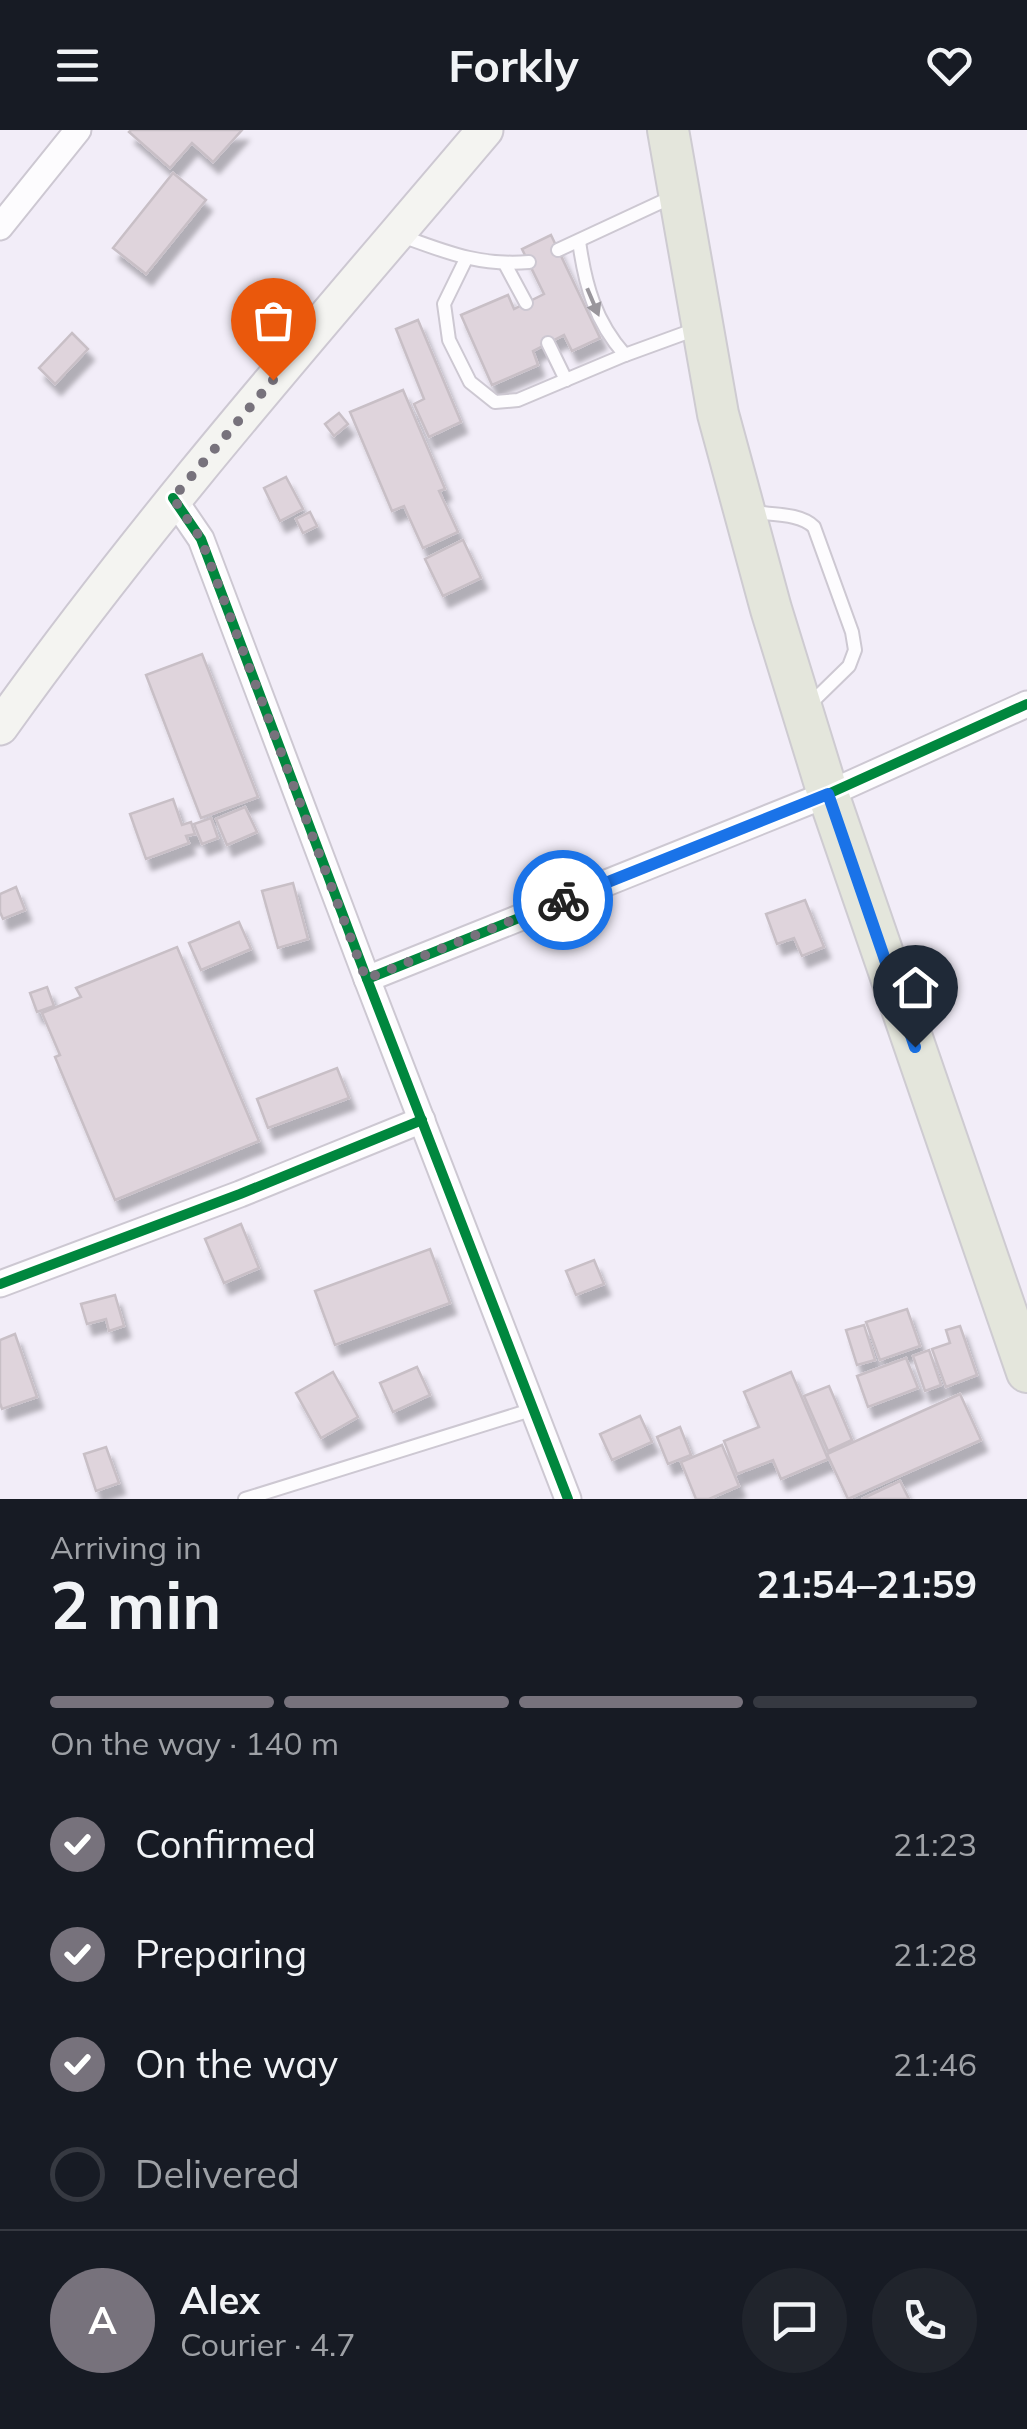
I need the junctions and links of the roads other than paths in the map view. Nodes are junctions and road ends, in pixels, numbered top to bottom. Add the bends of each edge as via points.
1 (78, 130) edge
2 (485, 130) edge
3 (668, 130) edge
4 (679, 193) junction
5 (0, 228) edge
6 (397, 234) junction
7 (579, 241) junction
8 (558, 250) dead end
9 (466, 259) junction
10 (529, 262) dead end
11 (505, 264) junction
12 (526, 303) dead end
13 (702, 327) junction
14 (548, 343) dead end
15 (624, 355) junction
16 (566, 380) junction
17 (173, 498) junction
18 (743, 511) junction
19 (1027, 704) edge
20 (802, 713) junction
21 (0, 726) edge
22 (828, 794) junction
23 (366, 979) junction
24 (422, 1120) junction
25 (0, 1284) edge
26 (1027, 1372) edge
27 (534, 1409) junction
28 (246, 1499) edge
29 (568, 1499) edge

1 - 5 street
2 - 6 main road
3 - 4 highway
4 - 7 lane
4 - 13 highway
6 - 9 lane
6 - 17 main road
7 - 8 lane
7 -> 15 lane via 587,289
9 - 11 lane
9 - 16 lane via 444,304 449,340 470,382 495,402
10 - 11 lane
11 - 12 lane
13 - 15 lane
13 - 18 highway
14 - 16 lane
15 - 16 lane
17 - 21 main road
17 - 23 street via 201,539
18 - 20 highway
18 - 20 lane via 808,520 852,632 849,666
19 - 22 street
20 - 22 highway
22 - 23 street
22 - 26 highway
23 - 24 street
24 - 25 street
24 - 27 street
27 - 28 lane
27 - 29 street

